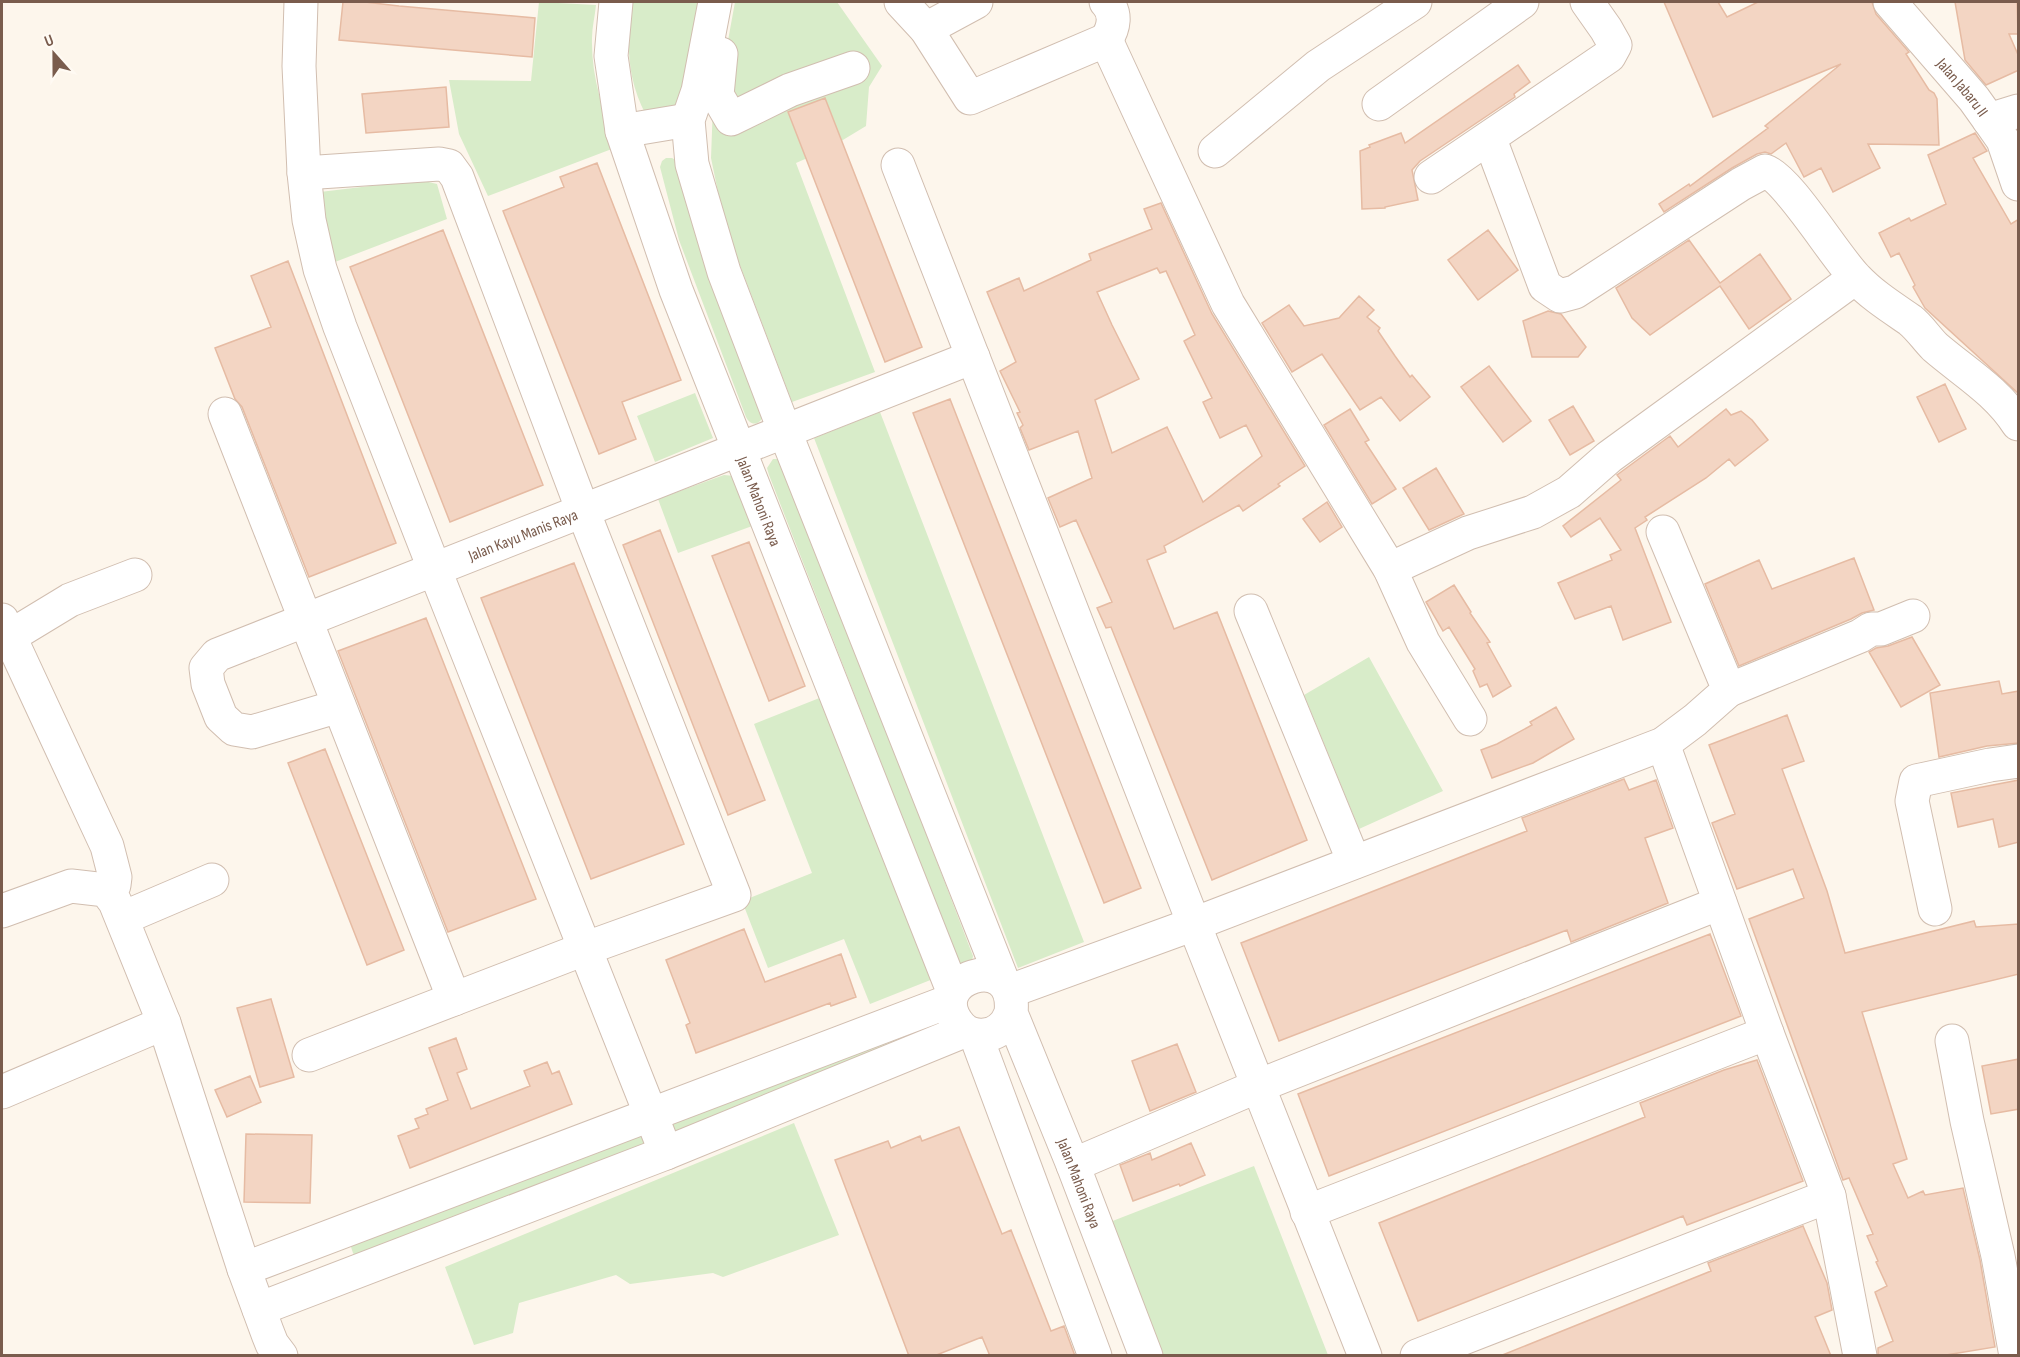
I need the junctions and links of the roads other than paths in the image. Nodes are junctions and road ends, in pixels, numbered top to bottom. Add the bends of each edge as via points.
1 (301, 2) edge
2 (616, 2) edge
3 (715, 2) edge
4 (726, 2) edge
5 (901, 2) edge
6 (976, 2) edge
7 (1106, 2) edge
8 (1415, 2) edge
9 (1522, 2) edge
10 (1587, 2) edge
11 (1890, 2) edge
12 (926, 29) junction
13 (1106, 40) junction
14 (853, 69) dead end
15 (1378, 104) dead end
16 (2004, 115) edge
17 (688, 120) junction
18 (622, 130) junction
19 (1494, 150) dead end
20 (1215, 151) dead end
21 (898, 165) dead end
22 (304, 173) junction
23 (1431, 177) dead end
24 (2019, 184) edge
25 (1855, 278) junction
26 (973, 357) junction
27 (225, 414) dead end
28 (2019, 424) edge
29 (785, 432) junction
30 (739, 450) junction
31 (583, 511) junction
32 (1664, 532) dead end
33 (434, 568) junction
34 (1390, 569) junction
35 (135, 575) dead end
36 (1251, 611) dead end
37 (1913, 616) dead end
38 (305, 619) junction
39 (5, 628) edge
40 (1729, 690) junction
41 (339, 706) junction
42 (1470, 719) dead end
43 (1663, 744) junction
44 (2019, 761) edge
45 (1354, 862) junction
46 (212, 880) dead end
47 (106, 890) junction
48 (1720, 903) junction
49 (1935, 909) dead end
50 (2, 912) edge
51 (123, 918) junction
52 (1194, 924) junction
53 (584, 949) junction
54 (952, 996) junction
55 (1008, 996) junction
56 (454, 999) junction
57 (164, 1023) junction
58 (970, 1033) junction
59 (1767, 1033) junction
60 (1952, 1041) dead end
61 (309, 1054) dead end
62 (1258, 1086) junction
63 (2, 1092) edge
64 (650, 1113) junction
65 (666, 1153) junction
66 (1073, 1165) junction
67 (1829, 1196) junction
68 (1308, 1212) junction
69 (2008, 1254) edge
70 (244, 1269) junction
71 (259, 1309) junction
72 (280, 1356) edge
73 (1095, 1356) edge
74 (1146, 1356) edge
75 (1365, 1356) edge
76 (1417, 1356) edge
77 (1860, 1356) edge
78 (2016, 1356) edge

1 - 22 street via 299,66
2 - 18 street, Jalan Mahoni Raya via 611,56
3 - 17 street, Jalan Mahoni Raya via 698,91
4 - 14 street via 717,95 731,119 790,90
5 - 12 street
6 - 12 street
7 - 13 street via 1112,8 1113,28
8 - 20 street via 1318,66
9 - 15 street
10 - 23 street via 1615,45 1609,56
11 - 16 street, Jalan Jabaru II via 1944,63
12 - 13 street via 970,98
13 - 34 street via 1228,304
16 - 24 street, Jalan Jabaru II via 2003,140
17 - 18 street
17 - 29 street, Jalan Mahoni Raya via 692,164 724,272
18 - 30 street, Jalan Mahoni Raya via 676,290
19 - 25 street via 1545,286 1560,296 1575,292 1765,171 1788,190
21 - 26 street
22 - 31 street via 449,166 458,177
22 - 33 street via 320,269
25 - 28 street via 2000,399
25 - 34 street via 1609,458 1569,492 1533,512 1468,533
26 - 29 street, Jalan Kayu Manis Raya
26 - 52 street
27 - 38 street
29 - 30 street, Jalan Kayu Manis Raya
29 - 55 street, Jalan Mahoni Raya
30 - 31 street, Jalan Kayu Manis Raya
30 - 54 street, Jalan Mahoni Raya
31 - 33 street, Jalan Kayu Manis Raya
31 - 53 street via 734,895
32 - 40 street
33 - 38 street, Jalan Kayu Manis Raya
33 - 53 street
34 - 42 street via 1423,642
35 - 39 street
36 - 45 street
37 - 40 street via 1881,629 1871,628
38 - 41 street
38 - 41 street, Jalan Kayu Manis Raya via 217,655 206,668 208,684 221,717 234,729 252,732
39 - 47 street via 107,846 115,877 114,885
40 - 43 street
41 - 56 street
43 - 45 street
43 - 48 street
44 - 49 street via 1916,781 1912,801
45 - 52 street
46 - 51 street
47 - 50 street via 70,886
47 - 51 street
48 - 59 street
48 - 62 street
51 - 57 street
52 - 55 street
52 - 62 street
53 - 56 street
53 - 64 street
54 - 55 street via 961,982 982,974 994,976
54 - 58 street via 953,1018
54 - 64 street
55 - 58 street via 1004,1026 991,1035
55 - 66 street, Jalan Mahoni Raya
56 - 61 street
57 - 63 street
57 - 70 street
58 - 65 street
58 - 73 street
59 - 67 street
59 - 68 street
60 - 69 street via 1967,1121
62 - 66 street
62 - 68 street
64 - 65 street
64 - 70 street
65 - 71 street
66 - 74 street, Jalan Mahoni Raya
67 - 76 street
67 - 77 street
68 - 75 street
69 - 78 street
70 - 71 street
71 - 72 street

